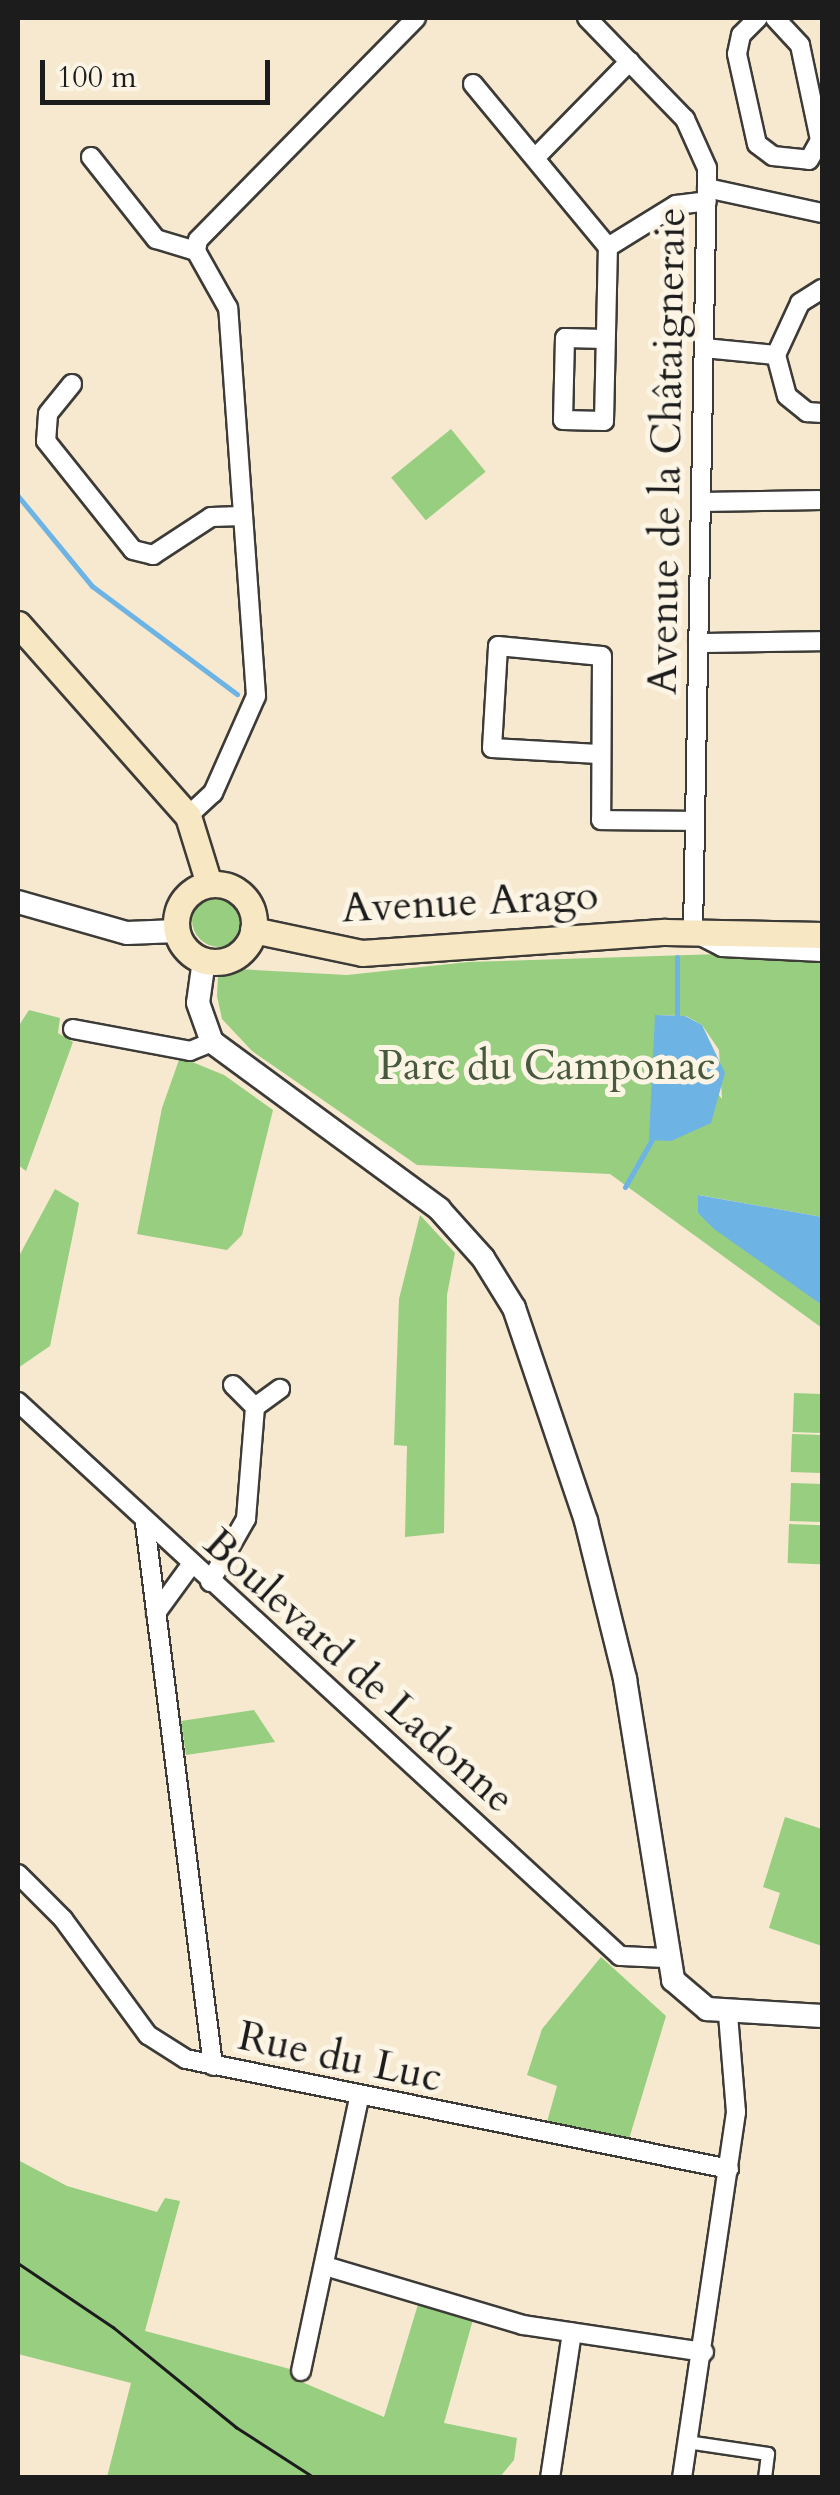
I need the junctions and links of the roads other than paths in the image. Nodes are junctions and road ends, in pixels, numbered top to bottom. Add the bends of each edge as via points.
1 (416, 18) edge
2 (587, 18) edge
3 (758, 18) edge
4 (775, 18) edge
5 (630, 61) junction
6 (474, 84) dead end
7 (91, 157) dead end
8 (536, 158) junction
9 (707, 195) junction
10 (822, 214) edge
11 (608, 246) junction
12 (196, 251) junction
13 (822, 289) edge
14 (606, 339) junction
15 (704, 348) junction
16 (776, 354) junction
17 (72, 384) dead end
18 (822, 413) edge
19 (822, 500) edge
20 (701, 502) junction
21 (242, 516) junction
22 (18, 624) edge
23 (822, 640) edge
24 (698, 643) junction
25 (598, 754) junction
26 (188, 816) junction
27 (695, 821) junction
28 (209, 884) junction
29 (18, 902) edge
30 (253, 930) junction
31 (177, 932) junction
32 (693, 932) junction
33 (822, 935) edge
34 (822, 952) edge
35 (204, 960) junction
36 (73, 1030) dead end
37 (212, 1042) junction
38 (234, 1385) dead end
39 (280, 1389) dead end
40 (18, 1402) edge
41 (255, 1407) junction
42 (146, 1523) junction
43 (191, 1565) junction
44 (210, 1582) junction
45 (156, 1613) junction
46 (18, 1874) edge
47 (666, 1958) junction
48 (728, 2014) junction
49 (822, 2016) edge
50 (213, 2066) junction
51 (360, 2098) junction
52 (730, 2169) junction
53 (325, 2266) junction
54 (572, 2333) junction
55 (704, 2352) junction
56 (301, 2371) dead end
57 (687, 2442) junction
58 (550, 2478) edge
59 (682, 2478) edge
60 (765, 2478) edge

1 - 12 street via 205,230
2 - 5 street, Avenue de la Châtaigneraie
3 - 4 street via 741,35 737,54 757,144 773,156 809,160 820,140 800,45
5 - 8 street
5 - 9 street, Avenue de la Châtaigneraie via 694,130 705,155
6 - 8 street
7 - 12 street via 156,238
8 - 11 street
9 - 10 street
9 - 11 street via 676,205
9 - 15 street, Avenue de la Châtaigneraie
11 - 14 street
12 - 21 street via 228,308
13 - 16 street via 800,302
14 - 14 street via 604,421 563,420 564,338
15 - 16 street
15 - 20 street, Avenue de la Châtaigneraie
16 - 18 street via 788,396 807,412
17 - 21 street via 48,414 46,442 133,550 153,555 211,516
19 - 20 street
20 - 24 street, Avenue de la Châtaigneraie
21 - 26 street via 256,696 212,793
22 - 26 main road
23 - 24 street
24 - 27 street, Avenue de la Châtaigneraie
25 - 25 street via 492,748 498,646 602,656
25 - 27 street via 601,820
26 - 28 main road
27 - 32 street, Avenue de la Châtaigneraie
28 - 30 main road via 243,896
28 - 31 main road via 183,900
29 - 31 street via 127,933
30 - 32 main road, Avenue Arago via 362,953
30 - 35 main road via 230,959
31 - 35 main road
32 - 33 main road, Avenue Arago
32 - 34 street via 722,947
35 - 37 street via 198,1003
36 - 37 street via 190,1051
37 - 47 street via 438,1209 477,1250 514,1308 586,1521 625,1678
38 - 41 street
39 - 41 street
40 - 42 street, Boulevard de Ladonne
41 - 44 street via 246,1518
42 - 43 street, Boulevard de Ladonne
42 - 45 street
43 - 44 street, Boulevard de Ladonne
43 - 45 street
44 - 47 street, Boulevard de Ladonne via 620,1956
45 - 50 street
46 - 50 street, Rue du Luc via 62,1919 148,2035 186,2059
47 - 48 street via 688,1998
48 - 49 street
48 - 52 street via 737,2096
50 - 51 street, Rue du Luc
51 - 52 street, Rue du Luc
51 - 53 street
52 - 55 street
53 - 54 street via 522,2325
53 - 56 street
54 - 55 street
54 - 58 street
55 - 57 street
57 - 59 street
57 - 60 street via 768,2454

